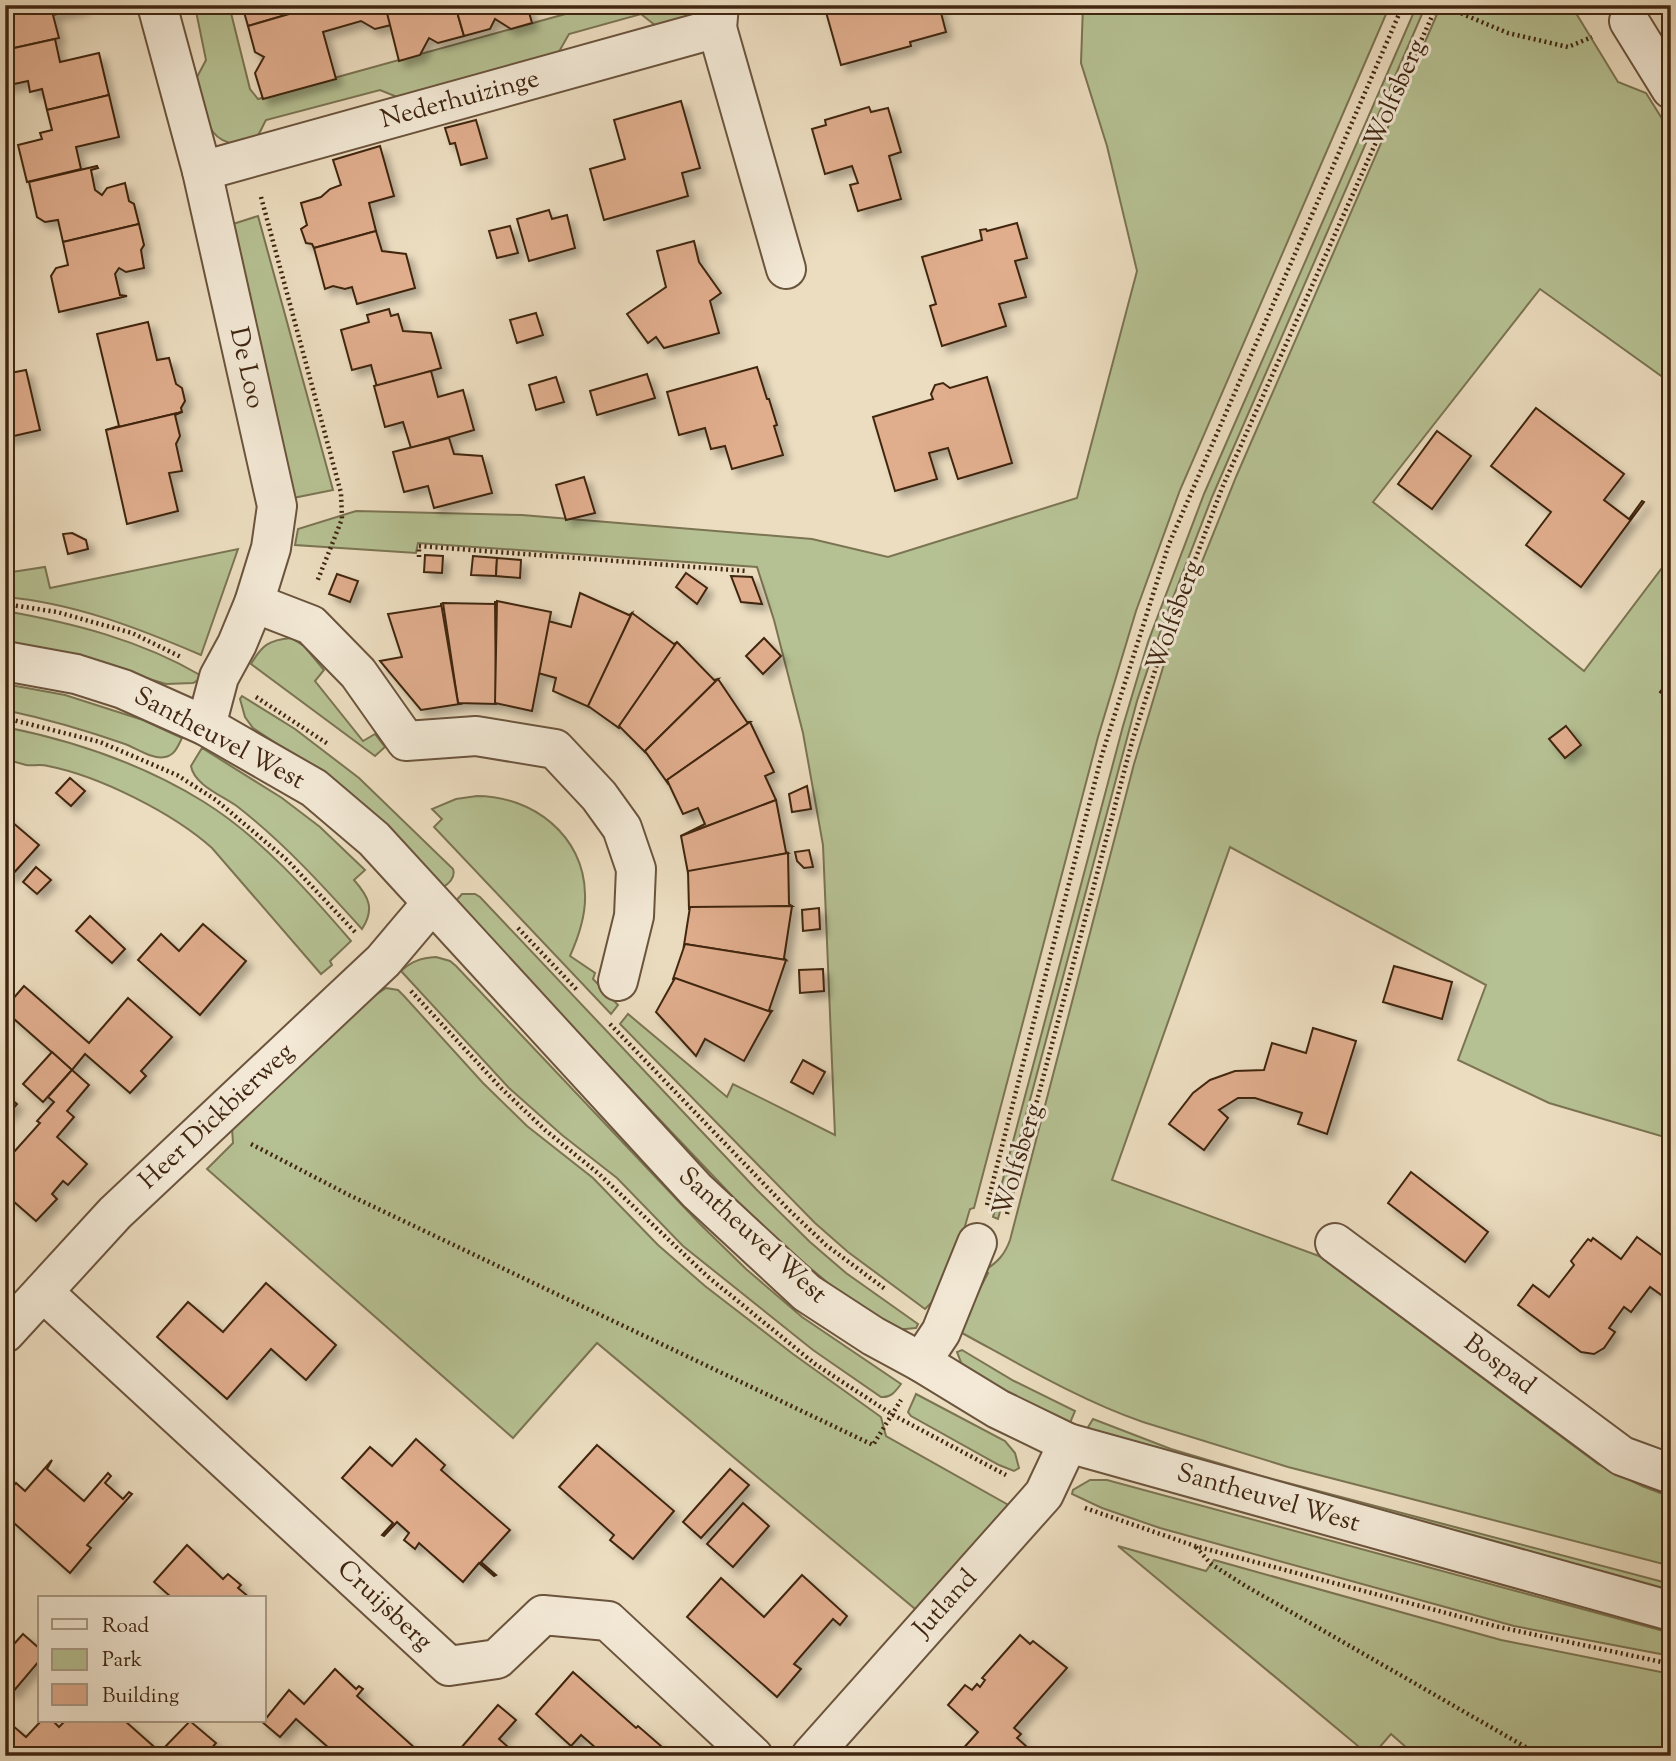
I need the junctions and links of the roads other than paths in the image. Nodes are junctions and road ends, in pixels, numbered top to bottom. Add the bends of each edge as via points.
1 (157, 5) edge
2 (718, 17) edge
3 (1629, 21) road end
4 (1671, 89) edge
5 (202, 171) junction
6 (786, 268) dead end
7 (254, 603) junction
8 (5, 661) edge
9 (206, 726) junction
10 (432, 903) junction
11 (618, 981) dead end
12 (977, 1243) road end
13 (1335, 1243) dead end
14 (43, 1292) junction
15 (5, 1333) edge
16 (921, 1362) junction
17 (1068, 1443) junction
18 (1671, 1474) edge
19 (1671, 1611) edge
20 (753, 1756) edge
21 (811, 1756) edge

1 - 5 street, De Loo
2 - 5 street, Nederhuizinge
2 - 6 street, Nederhuizinge
3 - 4 street
5 - 7 street, De Loo via 277,506 271,548
7 - 9 street, De Loo via 219,677
7 - 11 street via 311,625 358,673 406,741 476,736 555,749 622,828 636,869 634,916
8 - 9 street, Santheuvel West via 111,685
9 - 10 street, Santheuvel West via 314,788 374,839
10 - 14 street, Heer Dickbierweg via 383,961 115,1213
10 - 16 street, Santheuvel West via 697,1191 807,1293
12 - 16 street, Wolfsberg via 941,1332
13 - 18 street, Bospad via 1622,1456
14 - 15 street, Heer Dickbierweg
14 - 20 street, Cruijsberg via 449,1666 498,1659 543,1615 608,1622
16 - 17 street, Santheuvel West via 998,1409
17 - 19 street, Santheuvel West
17 - 21 street, Jutland via 1044,1494

